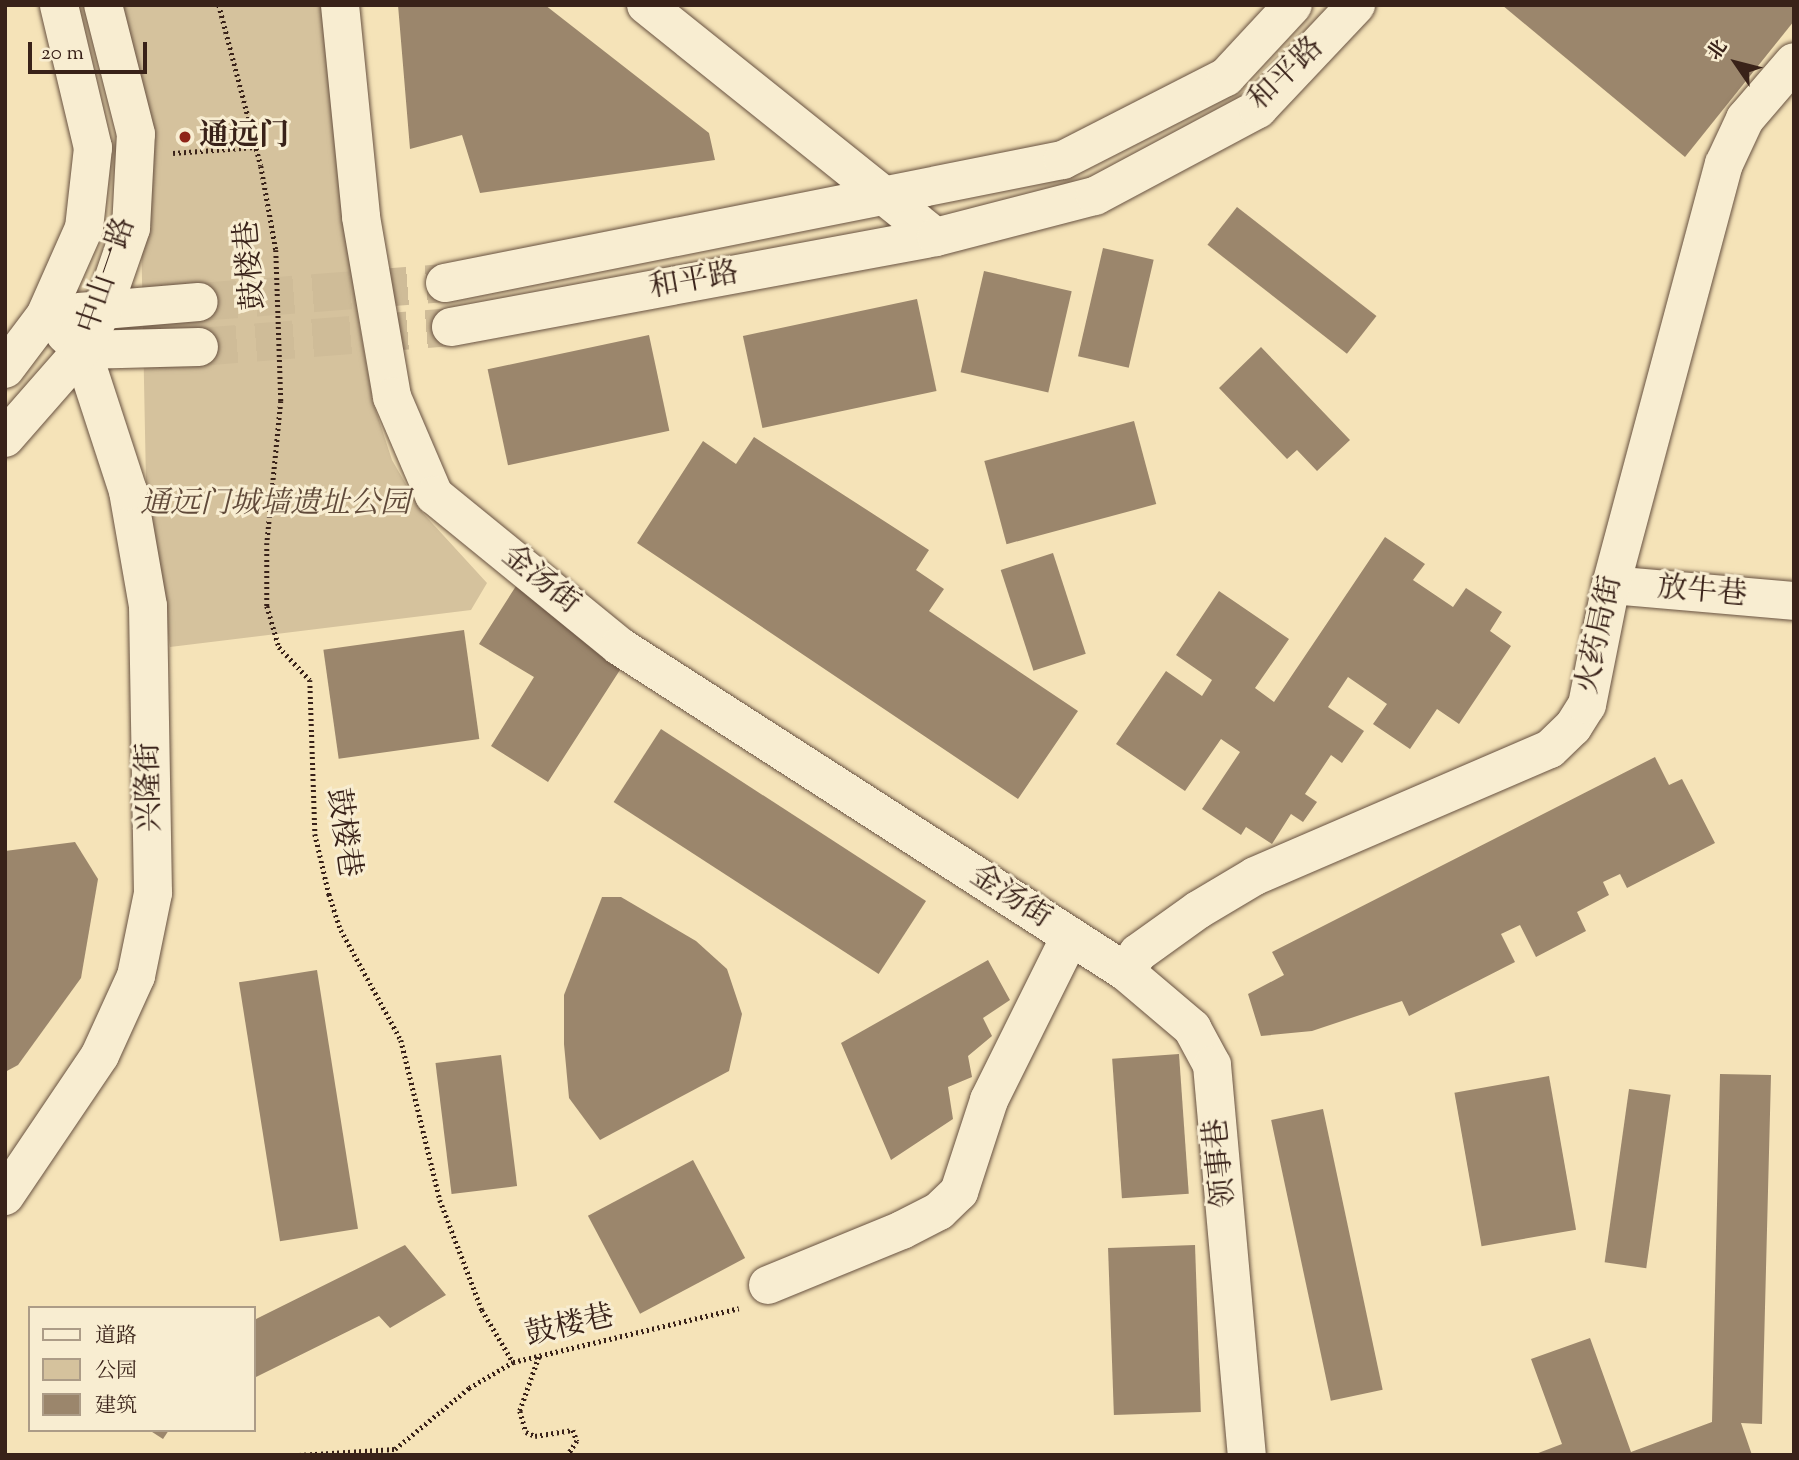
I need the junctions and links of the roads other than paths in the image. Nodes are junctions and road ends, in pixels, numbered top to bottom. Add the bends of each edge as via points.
1 (59, 5) edge
2 (103, 5) edge
3 (340, 5) edge
4 (646, 5) edge
5 (1293, 5) edge
6 (1356, 5) edge
7 (1794, 62) edge
8 (890, 196) junction
9 (936, 237) junction
10 (445, 283) tunnel mouth
11 (199, 302) tunnel mouth
12 (103, 309) junction
13 (45, 316) junction
14 (451, 327) tunnel mouth
15 (199, 347) tunnel mouth
16 (82, 350) junction
17 (5, 369) edge
18 (5, 438) edge
19 (1611, 585) junction
20 (1794, 601) edge
21 (1070, 937) junction
22 (1126, 972) junction
23 (5, 1196) edge
24 (768, 1284) road end
25 (1247, 1455) edge

1 - 13 street, 中山一路 via 93,148 83,228
2 - 12 street, 中山一路 via 136,134 131,228
3 - 21 street, 金汤街 via 361,217 392,397 434,495 619,646
4 - 8 street
5 - 8 street, 和平路 via 1226,77 1063,160
6 - 9 street, 和平路 via 1258,109 1095,196
7 - 19 street, 火药局街 via 1745,119 1724,164
8 - 9 street
8 - 10 street, 和平路
9 - 14 street, 和平路
11 - 12 street
12 - 13 street
12 - 16 street, 中山一路
13 - 16 street
13 - 17 street, 中山一路
15 - 16 street
16 - 18 street, 中山一路
16 - 23 street, 兴隆街 via 128,491 148,606 153,893 136,976 100,1055
19 - 20 street, 放牛巷
19 - 22 street, 火药局街 via 1587,705 1550,749 1255,876 1138,953
21 - 22 street, 领事巷
21 - 24 street via 989,1100 959,1192 939,1211 902,1230
22 - 25 street, 领事巷 via 1192,1028 1212,1065

